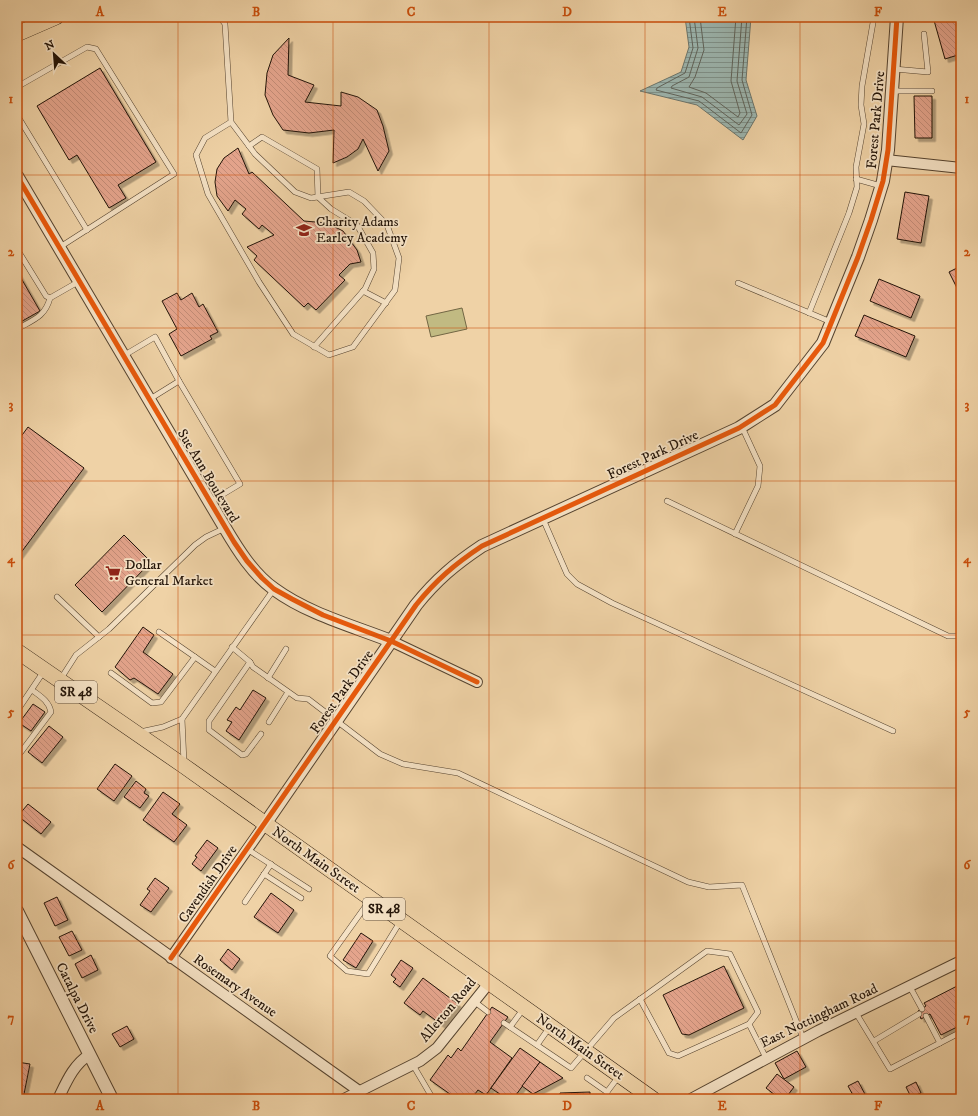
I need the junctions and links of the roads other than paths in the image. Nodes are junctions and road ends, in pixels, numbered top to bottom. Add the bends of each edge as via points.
1 (56, 17) edge
2 (220, 17) edge
3 (874, 17) edge
4 (895, 18) edge
5 (17, 34) edge
6 (924, 34) dead end
7 (893, 69) junction
8 (17, 87) edge
9 (891, 91) junction
10 (932, 92) dead end
11 (17, 115) edge
12 (232, 122) junction
13 (249, 146) junction
14 (886, 160) junction
15 (961, 168) edge
16 (18, 179) edge
17 (856, 179) junction
18 (881, 186) junction
19 (318, 197) junction
20 (87, 230) junction
21 (59, 247) junction
22 (17, 249) edge
23 (79, 281) junction
24 (738, 283) dead end
25 (363, 291) junction
26 (50, 298) junction
27 (386, 303) junction
28 (809, 312) junction
29 (831, 322) junction
30 (17, 329) edge
31 (314, 347) junction
32 (123, 356) junction
33 (179, 381) junction
34 (149, 400) junction
35 (742, 427) junction
36 (667, 501) dead end
37 (210, 502) junction
38 (543, 518) junction
39 (225, 528) junction
40 (735, 534) junction
41 (274, 589) junction
42 (57, 597) dead end
43 (159, 632) dead end
44 (961, 636) edge
45 (99, 637) junction
46 (391, 641) junction
47 (232, 647) junction
48 (286, 649) dead end
49 (17, 651) edge
50 (195, 657) junction
51 (250, 662) junction
52 (45, 670) junction
53 (215, 671) junction
54 (111, 673) dead end
55 (268, 678) junction
56 (60, 681) junction
57 (477, 682) dead end
58 (32, 690) junction
59 (288, 692) junction
60 (17, 711) edge
61 (182, 719) junction
62 (337, 720) junction
63 (269, 722) dead end
64 (893, 731) dead end
65 (134, 733) junction
66 (261, 734) dead end
67 (17, 754) edge
68 (184, 766) junction
69 (264, 824) junction
70 (17, 847) edge
71 (247, 849) junction
72 (271, 864) junction
73 (264, 874) junction
74 (309, 889) dead end
75 (301, 898) dead end
76 (371, 899) junction
77 (245, 902) dead end
78 (17, 911) edge
79 (401, 920) junction
80 (171, 958) junction
81 (961, 961) edge
82 (489, 983) junction
83 (910, 987) junction
84 (640, 999) junction
85 (475, 1002) junction
86 (524, 1008) junction
87 (922, 1009) dead end
88 (488, 1012) dead end
89 (856, 1013) junction
90 (919, 1014) dead end
91 (926, 1016) dead end
92 (504, 1023) dead end
93 (749, 1024) junction
94 (550, 1026) junction
95 (510, 1027) junction
96 (961, 1032) edge
97 (804, 1038) junction
98 (874, 1041) junction
99 (940, 1043) junction
100 (537, 1045) junction
101 (585, 1050) junction
102 (89, 1055) junction
103 (766, 1058) junction
104 (413, 1065) junction
105 (620, 1075) junction
106 (587, 1078) dead end
107 (359, 1091) junction
108 (607, 1092) junction
109 (58, 1099) edge
110 (112, 1099) edge
111 (344, 1099) edge
112 (433, 1099) edge
113 (607, 1099) edge
114 (653, 1099) edge
115 (691, 1099) edge

1 - 5 main road
2 - 12 lane via 225,24
3 - 17 lane via 862,86 864,124
4 - 7 street, Forest Park Drive
6 - 7 lane via 928,72
7 - 9 street, Forest Park Drive
8 - 20 lane via 87,47 96,49 174,174
9 - 10 lane
9 - 14 street, Forest Park Drive
11 - 20 lane
12 - 13 lane
12 - 31 lane via 205,138 196,155 208,194 259,282 293,334
13 - 19 lane via 295,192 311,198
13 - 19 lane via 262,137 317,170
14 - 15 street
14 - 18 street, Forest Park Drive
16 - 21 street, Sue Ann Boulevard
17 - 18 lane
17 - 28 lane via 857,187 849,213
18 - 29 street, Forest Park Drive via 871,220
19 - 25 lane via 357,226 373,253 374,269
19 - 27 lane via 348,192 364,201 387,225 399,258 395,290
20 - 21 lane
21 - 23 street, Sue Ann Boulevard
22 - 26 lane via 46,296
23 - 26 lane
23 - 32 street, Sue Ann Boulevard
24 - 28 lane
25 - 27 lane
25 - 31 lane
26 - 30 lane via 43,314
27 - 31 lane via 353,347 329,355
28 - 29 lane
29 - 35 street, Forest Park Drive via 823,343 775,405
32 - 33 lane via 155,337
32 - 34 street, Sue Ann Boulevard
33 - 34 lane
33 - 37 lane via 240,484
34 - 37 street, Sue Ann Boulevard
35 - 38 street, Forest Park Drive
35 - 40 lane via 760,466 758,486
36 - 40 lane
37 - 39 street, Sue Ann Boulevard
38 - 46 street, Forest Park Drive via 482,546 460,561 435,582
38 - 64 lane via 567,574 576,584 612,603
39 - 41 street, Sue Ann Boulevard via 247,561
39 - 45 lane via 194,546
40 - 44 lane via 948,636
41 - 46 street, Sue Ann Boulevard via 323,615
41 - 47 lane
42 - 45 lane
43 - 50 lane
45 - 56 lane via 76,655
46 - 57 street, Sue Ann Boulevard
46 - 62 street, Forest Park Drive
47 - 51 lane
47 - 53 lane
48 - 55 lane
49 - 52 main road, North Main Street / SR 48
50 - 53 lane
50 - 54 lane via 161,702 156,704
51 - 55 lane
51 - 66 lane via 210,721 209,730 242,755 246,754
52 - 56 main road, North Main Street / SR 48
52 - 58 lane
53 - 61 lane
55 - 59 lane
56 - 65 main road, North Main Street / SR 48
58 - 60 lane
58 - 67 lane via 50,706 51,712
59 - 62 lane via 297,698 308,699
59 - 63 lane
61 - 65 lane via 163,727
61 - 68 lane
62 - 69 street, Forest Park Drive
62 - 97 lane via 380,754 403,764 458,773 688,882 709,887 742,885
65 - 68 main road, North Main Street / SR 48
68 - 69 main road, North Main Street / SR 48
69 - 71 street, Cavendish Drive
69 - 76 main road, North Main Street / SR 48
70 - 80 street, Rosemary Avenue
71 - 72 lane
71 - 80 street, Cavendish Drive
72 - 73 lane
72 - 74 lane
73 - 75 lane
73 - 77 lane
76 - 79 main road, North Main Street / SR 48
76 - 79 lane via 330,956 347,971 368,974
78 - 102 street, Catalpa Drive
79 - 82 main road, North Main Street / SR 48
80 - 107 street, Rosemary Avenue
81 - 83 street, East Nottingham Road
82 - 85 street, Allerton Road
82 - 86 main road, North Main Street / SR 48
83 - 87 lane
83 - 89 street, East Nottingham Road
84 - 93 lane via 668,1053 678,1056
84 - 93 lane via 707,951 730,954 758,1012
84 - 101 lane via 614,1018
85 - 88 lane
85 - 104 street, Allerton Road via 443,1042
86 - 94 main road, North Main Street / SR 48
86 - 95 lane
89 - 97 street, East Nottingham Road
89 - 98 lane
90 - 98 lane
91 - 99 lane
92 - 95 lane
93 - 103 lane
94 - 100 lane
94 - 101 main road, North Main Street / SR 48
95 - 100 lane
96 - 99 lane
97 - 103 street, East Nottingham Road
98 - 99 lane via 890,1069
100 - 101 lane via 571,1068
101 - 105 main road, North Main Street / SR 48
102 - 109 street via 71,1073
102 - 110 street, Catalpa Drive
103 - 115 street, East Nottingham Road
104 - 107 street, Allerton Road
104 - 112 lane
105 - 108 lane
105 - 114 main road, North Main Street / SR 48
106 - 108 lane
107 - 111 street, Allerton Road
108 - 113 lane

